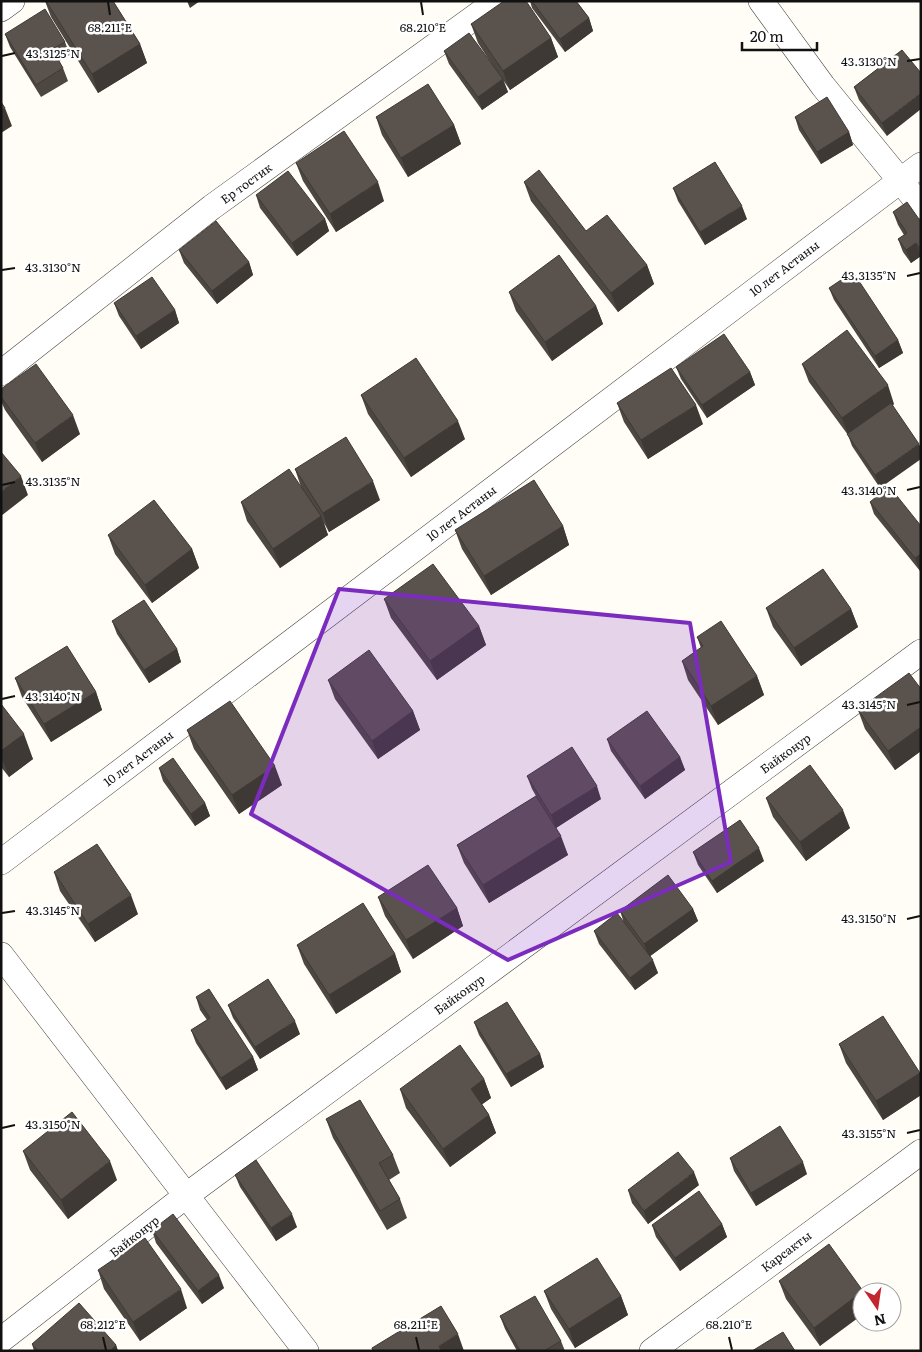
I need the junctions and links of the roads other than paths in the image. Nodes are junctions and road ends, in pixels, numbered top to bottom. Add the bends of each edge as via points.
1 (12, 1) edge
2 (498, 1) edge
3 (761, 1) edge
4 (1, 9) edge
5 (921, 165) edge
6 (901, 180) junction
7 (921, 206) edge
8 (1, 373) edge
9 (921, 652) edge
10 (1, 862) edge
11 (1, 955) edge
12 (921, 1152) edge
13 (187, 1194) junction
14 (1, 1340) edge
15 (306, 1351) edge
16 (652, 1351) edge

1 - 4 street
2 - 8 street, Ер тостик via 212,207
3 - 6 street via 823,86
5 - 6 street, 10 лет Астаны
6 - 7 street
6 - 10 street, 10 лет Астаны
9 - 13 street, Байконур
11 - 13 street
12 - 16 street, Карсакты
13 - 14 street, Байконур
13 - 15 street

